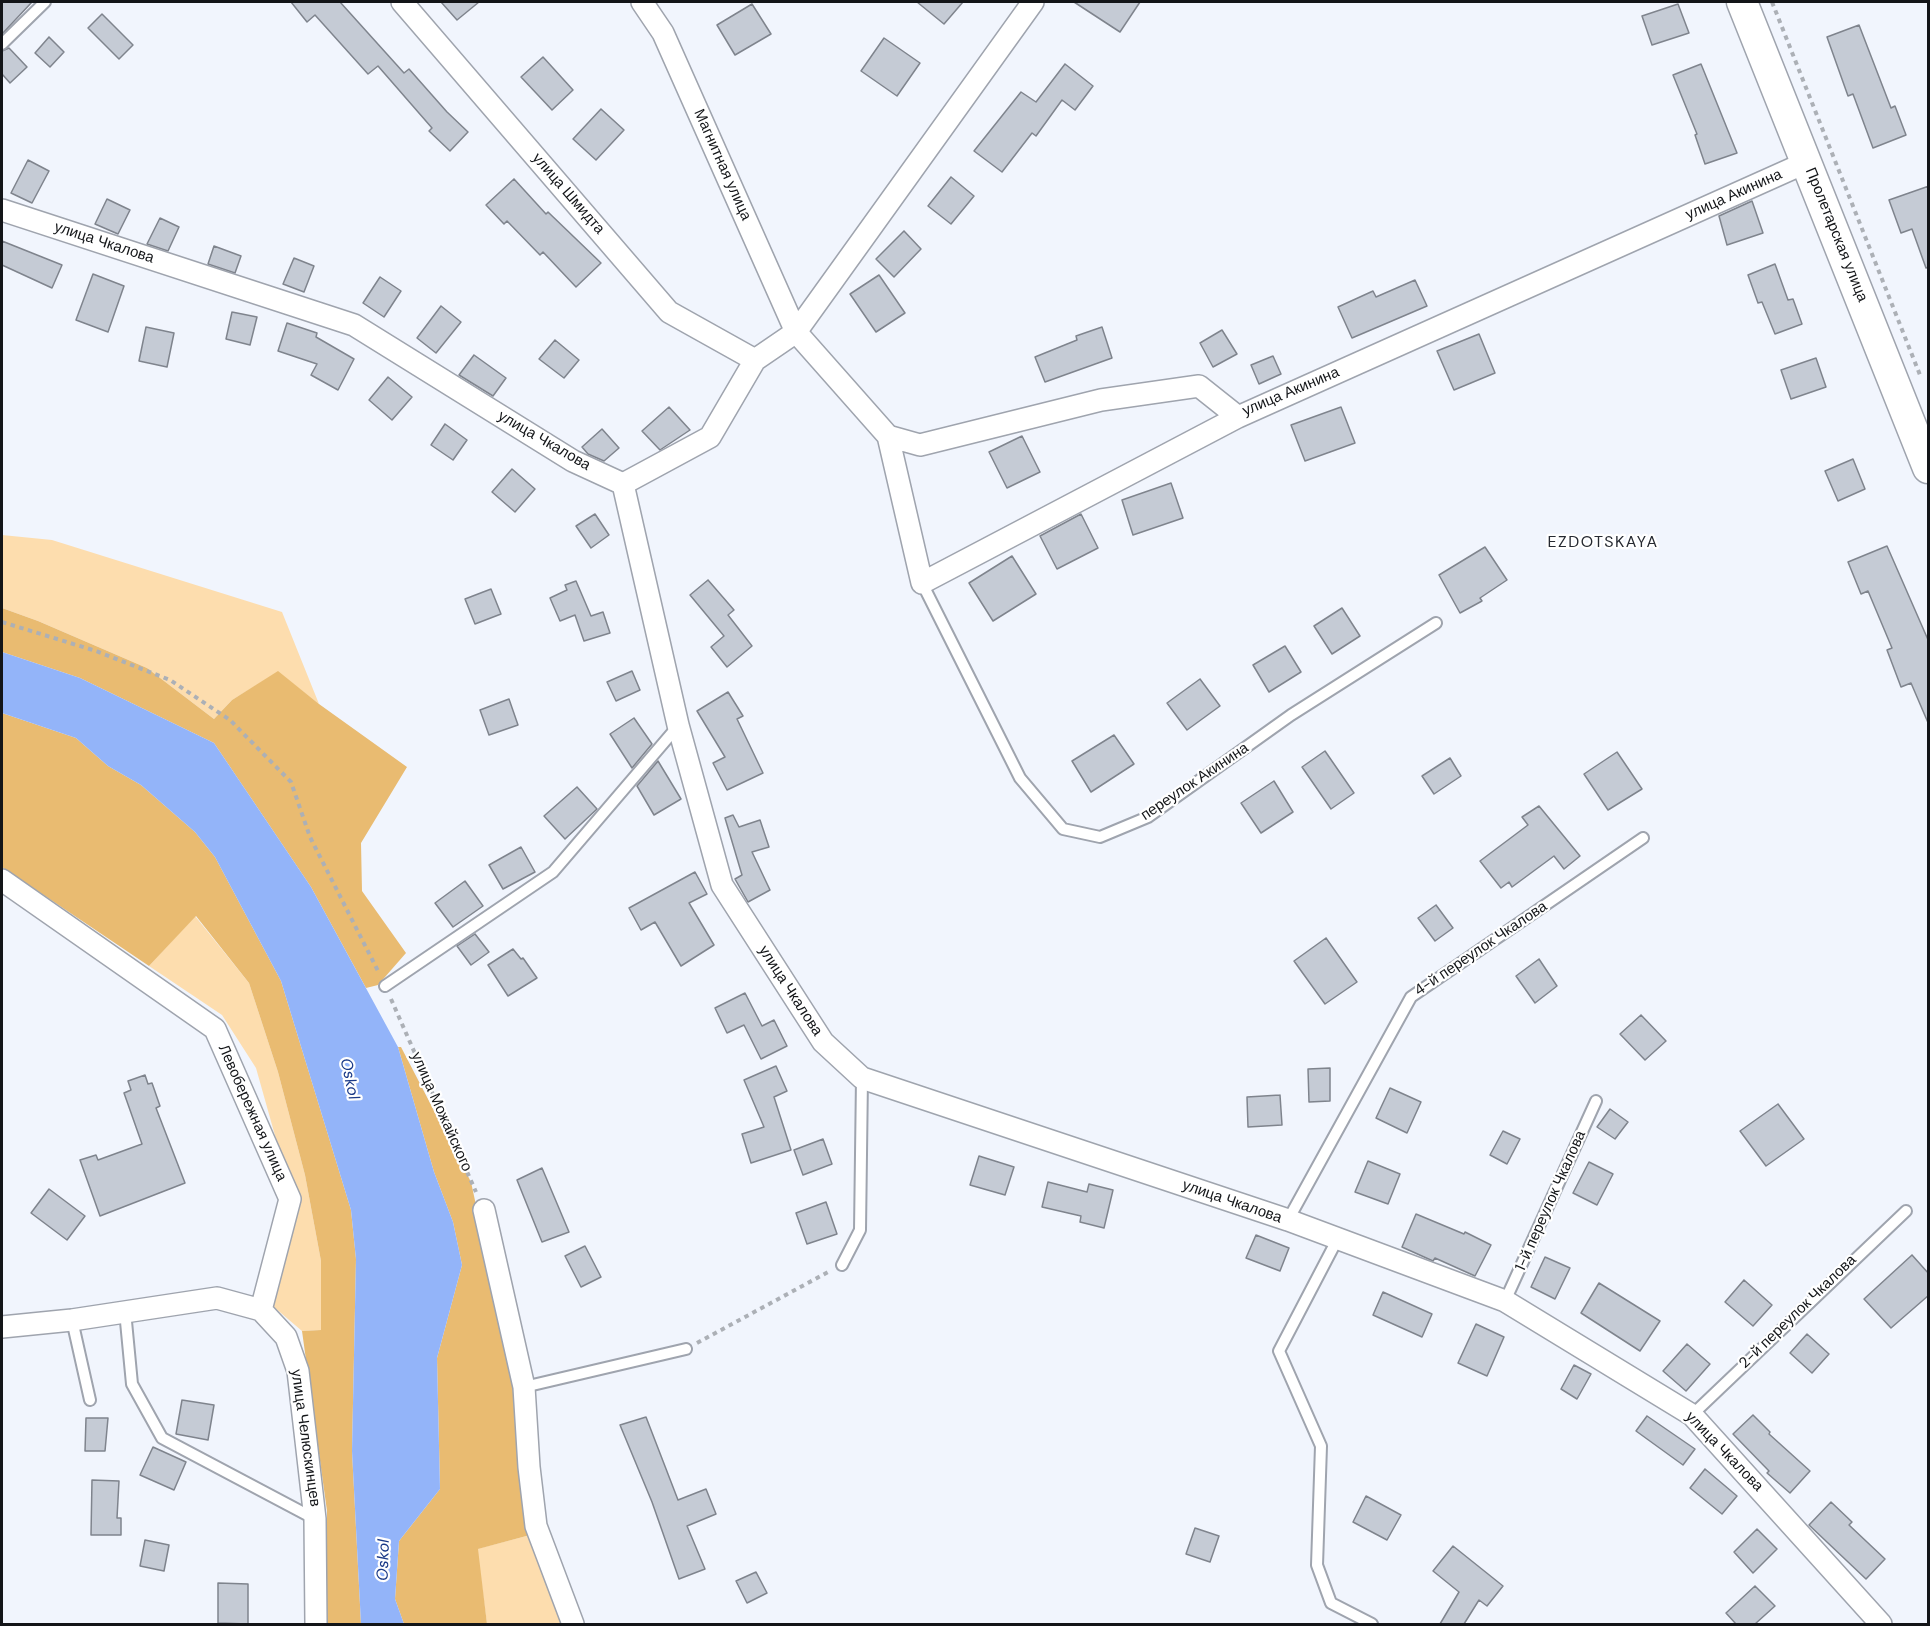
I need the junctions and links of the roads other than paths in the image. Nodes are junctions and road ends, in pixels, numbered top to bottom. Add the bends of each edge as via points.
1 (45, 2) edge
2 (402, 2) edge
3 (642, 2) edge
4 (1033, 2) edge
5 (1742, 2) edge
6 (2, 44) edge
7 (1807, 162) junction
8 (2, 210) edge
9 (796, 332) junction
10 (755, 360) junction
11 (1238, 417) junction
12 (888, 436) junction
13 (1929, 468) edge
14 (624, 484) junction
15 (922, 583) junction
16 (1436, 624) dead end
17 (678, 725) junction
18 (1643, 838) dead end
19 (2, 880) edge
20 (385, 986) road end
21 (862, 1077) junction
22 (1596, 1101) dead end
23 (484, 1210) road end
24 (1906, 1211) dead end
25 (1288, 1220) junction
26 (1337, 1240) junction
27 (842, 1265) road end
28 (1505, 1301) junction
29 (261, 1310) junction
30 (125, 1311) junction
31 (72, 1320) junction
32 (2, 1327) edge
33 (686, 1349) road end
34 (524, 1387) junction
35 (90, 1400) dead end
36 (1692, 1415) junction
37 (315, 1519) junction
38 (316, 1624) edge
39 (573, 1624) edge
40 (1372, 1624) edge
41 (1881, 1624) edge

1 - 6 lane
2 - 10 street, улица Шмидта via 669,312
3 - 9 street, Магнитная улица via 663,33
4 - 9 street
5 - 7 main road, Пролетарская улица
7 - 11 street, улица Акинина
7 - 13 main road, Пролетарская улица
8 - 14 street, улица Чкалова via 354,325 573,461
9 - 10 street
9 - 12 street
10 - 14 street via 710,437
11 - 12 street, улица Акинина via 1199,386 1101,400 920,445
11 - 15 street
12 - 15 street
14 - 17 street, улица Чкалова
15 - 16 lane, переулок Акинина via 1020,778 1063,829 1100,837 1148,817 1291,716
17 - 20 lane via 553,872
17 - 21 street, улица Чкалова via 722,885 822,1042
18 - 25 lane, 4-й переулок Чкалова via 1411,997
19 - 29 street, Левобережная улица via 215,1029 290,1199
21 - 25 street, улица Чкалова
21 - 27 lane via 860,1230
22 - 28 lane, 1-й переулок Чкалова
23 - 34 street
24 - 36 lane, 2-й переулок Чкалова
25 - 26 street, улица Чкалова
26 - 28 street, улица Чкалова
26 - 40 lane via 1279,1351 1321,1446 1317,1564 1331,1602
28 - 36 street, улица Чкалова
29 - 30 street via 217,1298
29 - 37 street, улица Челюскинцев via 286,1337 298,1371
30 - 31 street
30 - 37 lane via 132,1384 162,1438
31 - 32 street
31 - 35 lane
33 - 34 lane
34 - 39 street via 536,1526
36 - 41 street, улица Чкалова
37 - 38 street, улица Челюскинцев

